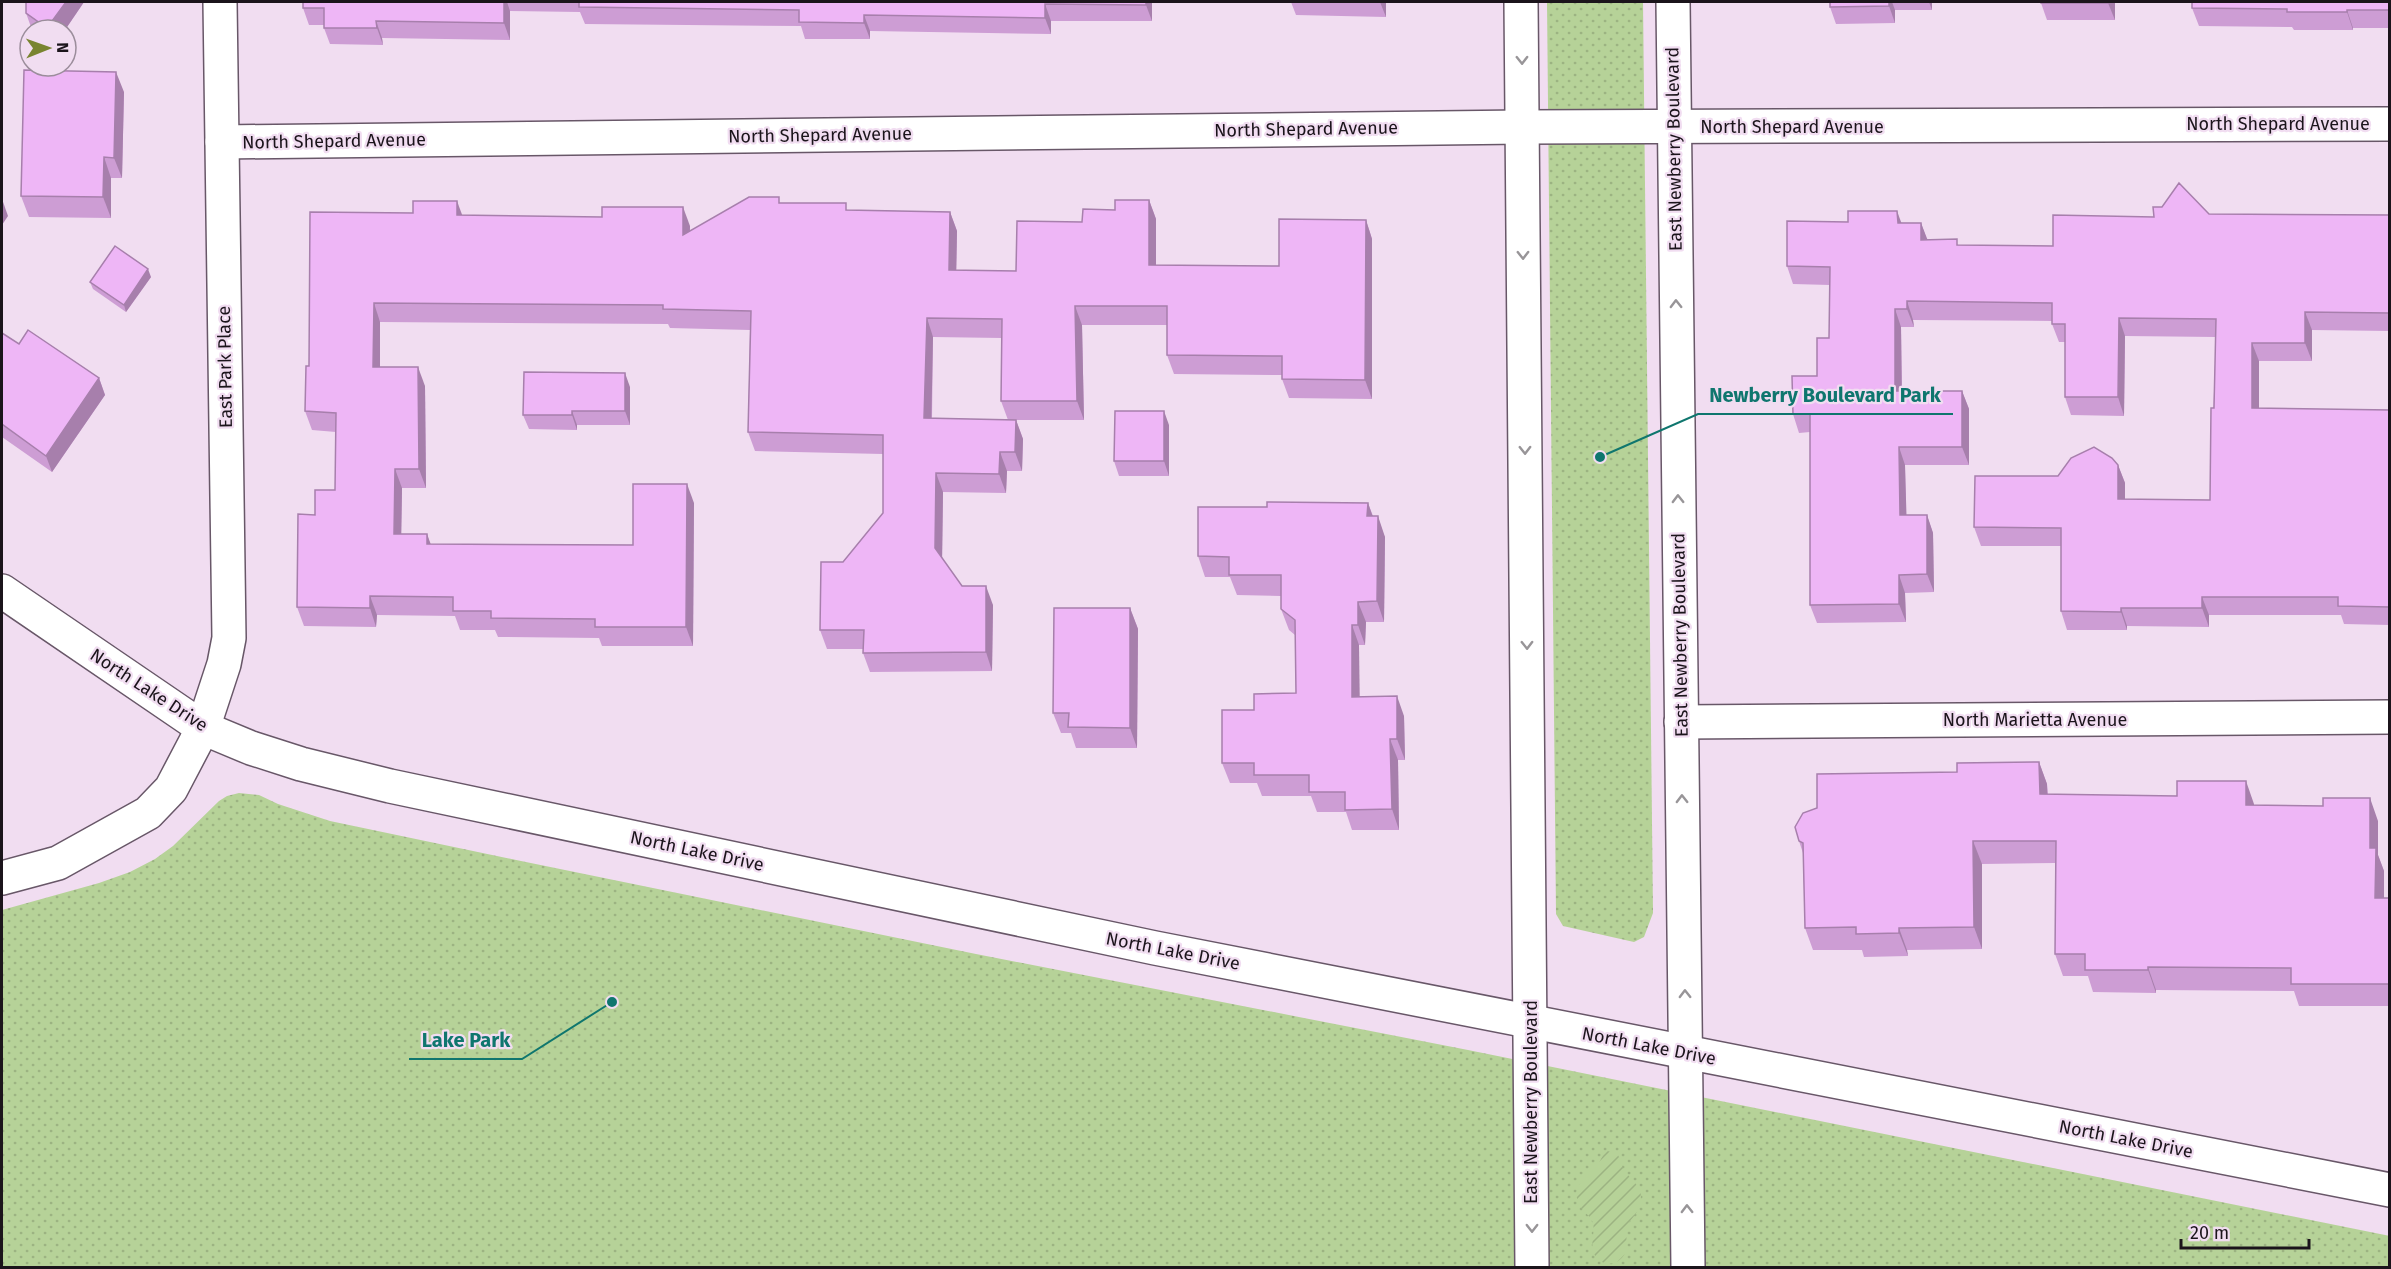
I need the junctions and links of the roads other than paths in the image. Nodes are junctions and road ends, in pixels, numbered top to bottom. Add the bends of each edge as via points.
1 (220, 2) edge
2 (1521, 2) edge
3 (1673, 2) edge
4 (2390, 124) edge
5 (1522, 127) junction
6 (1674, 127) junction
7 (222, 142) junction
8 (2, 591) edge
9 (2390, 717) edge
10 (1682, 722) junction
11 (203, 728) junction
12 (2, 878) edge
13 (1530, 1023) junction
14 (1685, 1053) junction
15 (2390, 1190) edge
16 (1532, 1268) edge
17 (1688, 1268) edge

1 - 7 street, East Park Place
2 -> 5 street, East Newberry Boulevard
3 - 6 street, East Newberry Boulevard
4 - 6 street, North Shepard Avenue
5 - 6 street, North Shepard Avenue
5 - 7 street, North Shepard Avenue
5 -> 13 street, East Newberry Boulevard
10 -> 6 street, East Newberry Boulevard
7 - 11 street, East Park Place via 229,638
8 - 11 street, North Lake Drive
9 - 10 street, North Marietta Avenue
14 -> 10 street, East Newberry Boulevard
11 - 12 street, East Park Place via 171,789 148,813 58,863
11 - 13 street, North Lake Drive via 301,764 390,786
13 - 14 street, North Lake Drive
13 -> 16 street, East Newberry Boulevard
14 - 15 street, North Lake Drive
17 -> 14 street, East Newberry Boulevard

